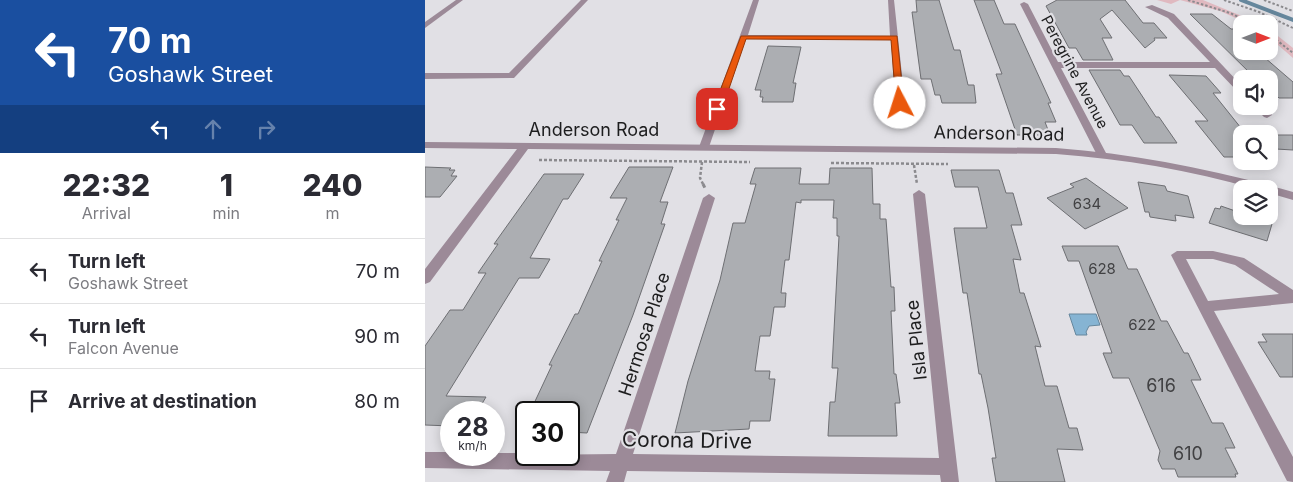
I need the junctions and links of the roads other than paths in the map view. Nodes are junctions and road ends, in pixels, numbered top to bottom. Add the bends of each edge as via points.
1 (459, 0) edge
2 (585, 0) edge
3 (756, 0) edge
4 (891, 0) edge
5 (1024, 4) dead end
6 (1149, 7) dead end
7 (426, 24) edge
8 (743, 37) junction
9 (894, 38) junction
10 (1056, 65) junction
11 (1217, 65) junction
12 (425, 76) edge
13 (1233, 82) edge
14 (900, 103) dead end
15 (425, 145) edge
16 (525, 146) junction
17 (704, 147) junction
18 (1101, 153) junction
19 (1238, 180) edge
20 (1278, 192) edge
21 (919, 194) road end
22 (1293, 196) edge
23 (709, 198) road end
24 (425, 279) edge
25 (1293, 297) edge
26 (1204, 307) junction
27 (425, 460) edge
28 (621, 461) junction
29 (949, 474) edge
30 (1293, 475) edge
31 (615, 482) edge

1 - 7 street
2 - 12 street via 511,76
3 - 8 street
4 - 9 street
5 - 10 street, Peregrine Avenue
6 - 11 street via 1171,16
8 - 9 street
8 - 17 street
9 - 14 street
10 - 11 street
10 - 18 street, Peregrine Avenue
11 - 13 street
15 - 16 street, Anderson Road
16 - 17 street, Anderson Road
16 - 24 street
17 - 18 street, Anderson Road
18 - 19 street, Anderson Road via 1173,164
20 - 22 street, Anderson Road
21 - 29 street, Isla Place
23 - 28 street, Hermosa Place
25 - 26 street
25 - 26 street via 1239,261 1213,255 1177,255
26 - 30 street
27 - 28 street, Corona Drive
28 - 29 street, Corona Drive
28 - 31 street, Hermosa Place

